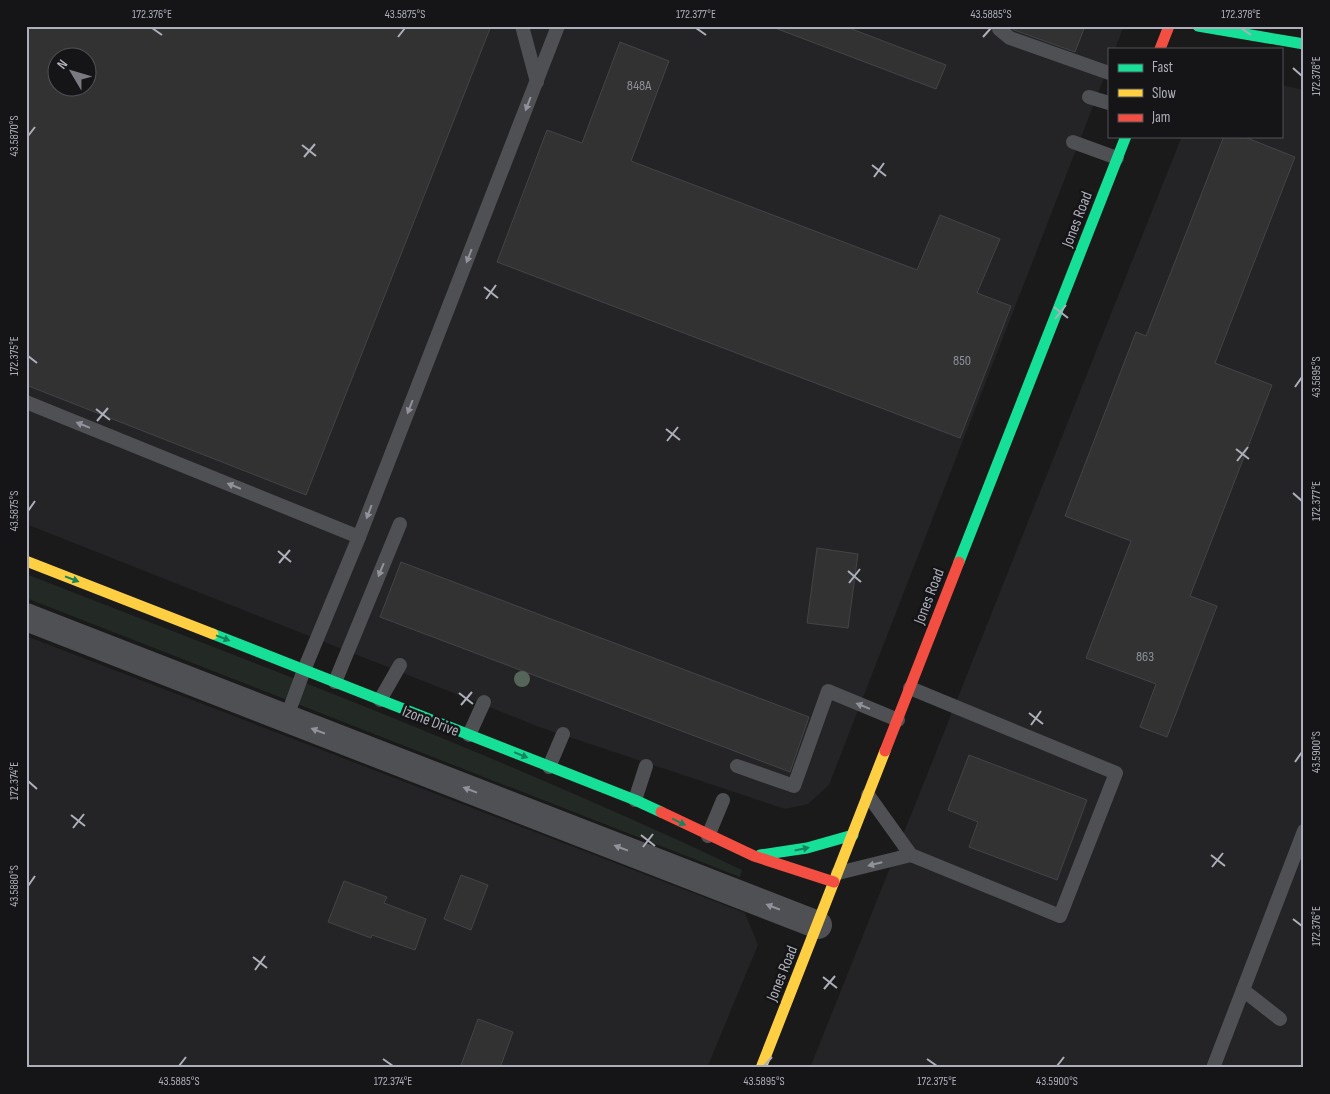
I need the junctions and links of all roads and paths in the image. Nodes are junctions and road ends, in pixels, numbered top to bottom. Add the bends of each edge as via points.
1 (522, 26) edge
2 (558, 26) edge
3 (999, 26) edge
4 (1169, 26) edge
5 (1198, 26) edge
6 (1304, 44) edge
7 (1160, 48) edge
8 (1108, 72) edge
9 (537, 82) junction
10 (1089, 97) dead end
11 (1108, 103) edge
12 (1125, 138) edge
13 (1073, 142) dead end
14 (1117, 158) junction
15 (26, 402) edge
16 (400, 524) dead end
17 (359, 537) junction
18 (28, 565) edge
19 (26, 617) edge
20 (400, 665) dead end
21 (304, 670) junction
22 (335, 682) junction
23 (910, 688) junction
24 (380, 700) junction
25 (484, 702) dead end
26 (286, 719) junction
27 (898, 720) junction
28 (563, 734) dead end
29 (469, 735) junction
30 (646, 766) dead end
31 (737, 766) dead end
32 (549, 767) junction
33 (868, 795) junction
34 (635, 800) junction
35 (723, 800) dead end
36 (1304, 831) edge
37 (853, 834) junction
38 (708, 836) junction
39 (911, 855) junction
40 (754, 856) junction
41 (836, 878) junction
42 (818, 924) junction
43 (1243, 990) junction
44 (1280, 1019) dead end
45 (761, 1068) edge
46 (1213, 1068) edge

1 - 9 lane
2 - 9 lane
3 - 8 lane via 999,30 1010,38
4 - 7 street
5 - 6 street
9 -> 17 lane
10 - 11 lane
12 - 14 street, Jones Road
13 - 14 lane
14 - 23 street, Jones Road
17 -> 15 lane
16 -> 22 lane
17 - 21 lane
18 -> 21 street, Izone Drive
19 - 26 street
20 - 24 lane
21 - 22 street, Izone Drive
21 - 26 lane
22 - 24 street, Izone Drive
23 - 27 street, Jones Road
23 - 39 lane via 1116,773 1060,916
24 - 29 street, Izone Drive
25 - 29 lane
42 -> 26 street
27 -> 31 lane via 828,692 794,786
27 - 33 street, Jones Road
28 - 32 lane
29 -> 32 street, Izone Drive
30 - 34 lane
32 - 34 street, Izone Drive
33 - 37 street, Jones Road
33 - 39 lane
34 -> 38 street, Izone Drive
35 - 38 lane
36 - 43 lane
40 -> 37 street via 782,853
37 - 41 street, Jones Road
38 - 40 street, Izone Drive
39 -> 41 lane
40 - 41 street, Izone Drive
41 - 42 street, Jones Road
42 - 45 street, Jones Road
43 - 44 lane
43 - 46 lane

